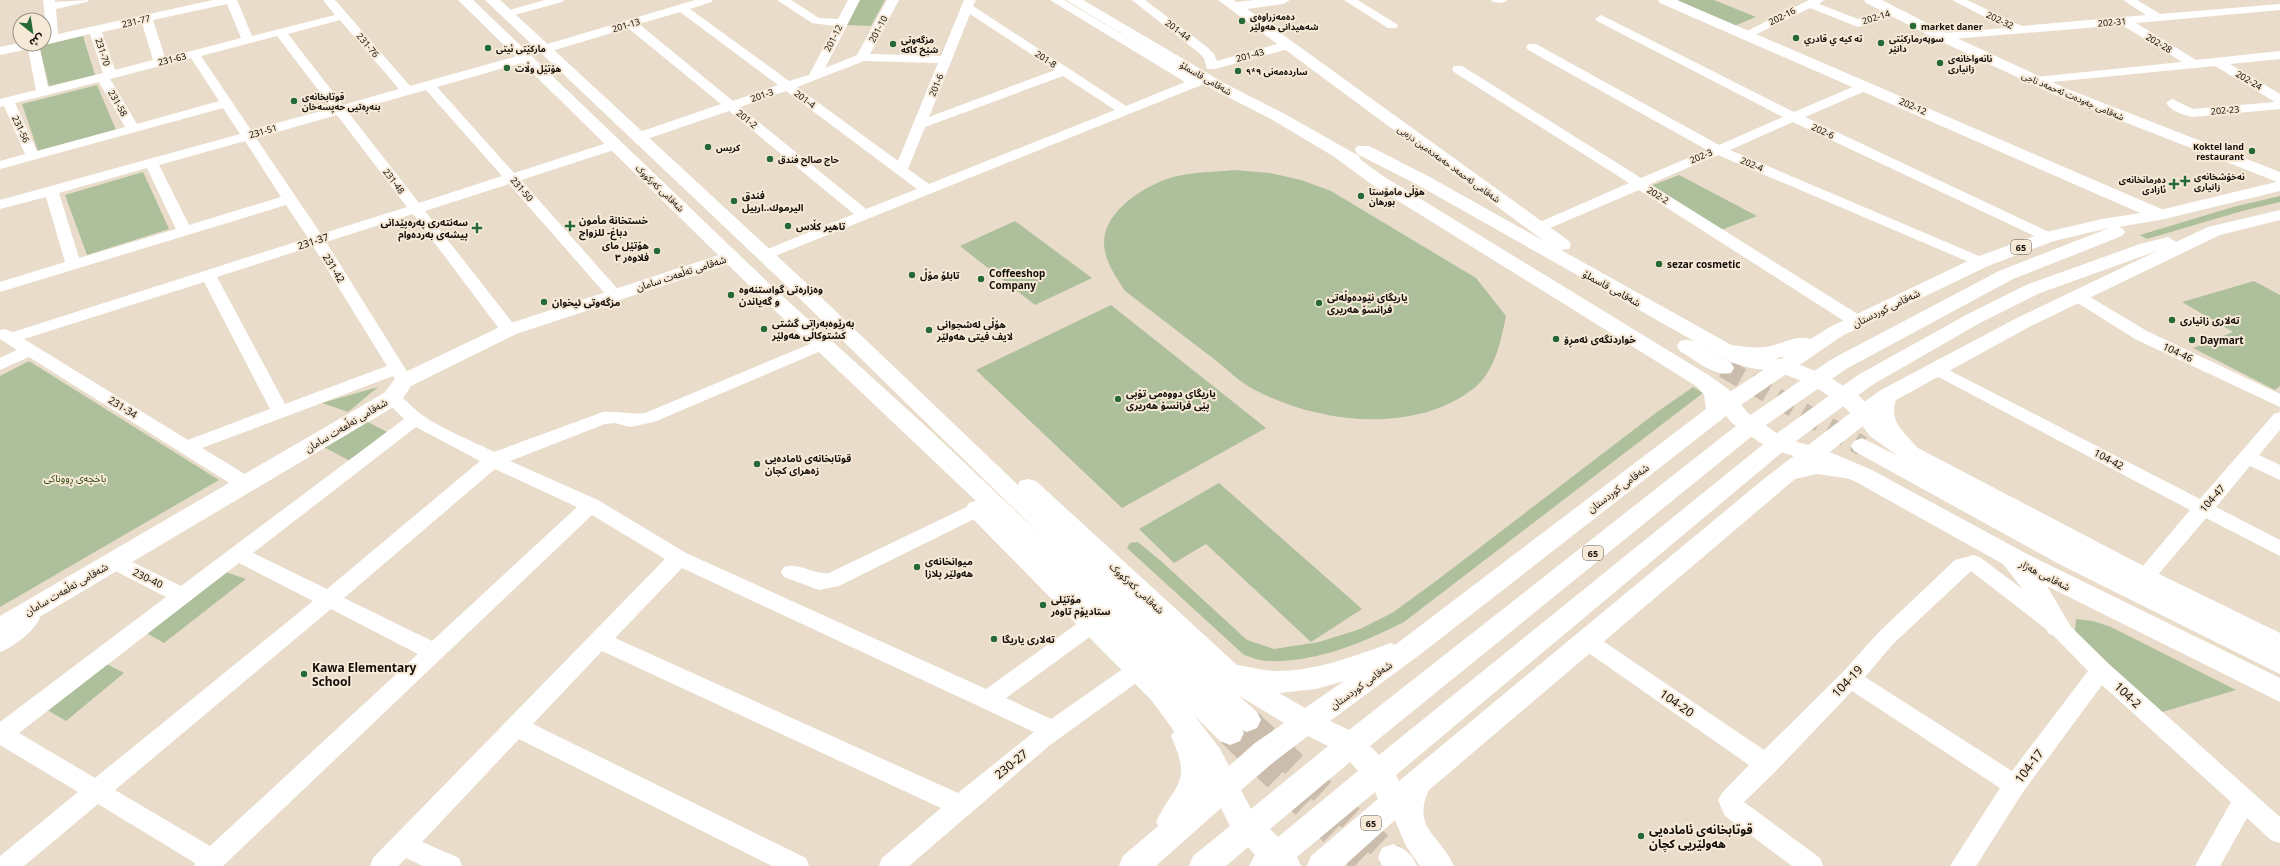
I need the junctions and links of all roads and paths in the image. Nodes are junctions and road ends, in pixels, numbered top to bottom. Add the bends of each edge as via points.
1 (83, 0) edge
2 (230, 0) edge
3 (329, 0) edge
4 (465, 0) edge
5 (492, 0) edge
6 (558, 0) edge
7 (706, 0) edge
8 (783, 0) edge
9 (854, 0) edge
10 (893, 0) edge
11 (1056, 0) edge
12 (1073, 0) edge
13 (1138, 0) edge
14 (1283, 0) edge
15 (1292, 0) edge
16 (1350, 0) edge
17 (1497, 0) edge
18 (1502, 0) edge
19 (1665, 0) edge
20 (1872, 0) edge
21 (1958, 0) edge
22 (1964, 0) edge
23 (2129, 0) edge
24 (2218, 0) edge
25 (1813, 2) edge
26 (49, 4) edge
27 (969, 4) edge
28 (1097, 4) edge
29 (1230, 4) edge
30 (2280, 7) edge
31 (682, 8) junction
32 (2237, 11) junction
33 (1894, 12) junction
34 (507, 14) junction
35 (344, 16) junction
36 (1249, 17) junction
37 (147, 18) junction
38 (2158, 18) junction
39 (1601, 19) dead end
40 (2124, 21) junction
41 (630, 23) junction
42 (841, 23) junction
43 (1392, 25) dead end
44 (521, 27) junction
45 (96, 30) junction
46 (2021, 30) junction
47 (280, 32) junction
48 (499, 33) junction
49 (1747, 34) junction
50 (1943, 37) junction
51 (52, 39) edge
52 (248, 40) junction
53 (538, 43) junction
54 (1288, 45) junction
55 (1532, 47) dead end
56 (12, 48) edge
57 (0, 51) edge
58 (34, 52) edge
59 (520, 53) junction
60 (194, 54) junction
61 (2280, 55) edge
62 (862, 57) junction
63 (946, 60) junction
64 (160, 62) junction
65 (2218, 62) junction
66 (2194, 64) junction
67 (1458, 69) dead end
68 (1064, 71) junction
69 (106, 76) junction
70 (1204, 76) junction
71 (814, 78) junction
72 (2036, 81) junction
73 (429, 85) junction
74 (788, 86) junction
75 (1866, 86) junction
76 (407, 91) junction
77 (43, 92) junction
78 (2280, 99) edge
79 (4, 102) edge
80 (227, 103) junction
81 (2172, 103) dead end
82 (2280, 105) edge
83 (730, 106) junction
84 (340, 110) junction
85 (1124, 111) junction
86 (1793, 117) junction
87 (919, 125) junction
88 (133, 129) junction
89 (249, 135) junction
90 (639, 137) junction
91 (615, 145) junction
92 (1716, 149) junction
93 (1363, 150) junction
94 (34, 156) junction
95 (151, 163) junction
96 (0, 165) edge
97 (1454, 169) junction
98 (901, 170) junction
99 (512, 178) junction
100 (2280, 178) edge
101 (1422, 180) junction
102 (1639, 183) junction
103 (2280, 186) edge
104 (928, 190) junction
105 (50, 191) junction
106 (290, 199) junction
107 (0, 205) edge
108 (415, 209) junction
109 (864, 215) junction
110 (2160, 215) junction
111 (2280, 215) edge
112 (1538, 228) junction
113 (184, 231) junction
114 (2214, 232) junction
115 (2048, 237) junction
116 (317, 240) junction
117 (765, 255) junction
118 (731, 257) junction
119 (1982, 262) junction
120 (74, 265) junction
121 (208, 275) junction
122 (0, 288) edge
123 (614, 294) junction
124 (2079, 297) junction
125 (1858, 322) junction
126 (1677, 324) junction
127 (509, 330) junction
128 (1835, 332) junction
129 (5, 334) edge
130 (822, 344) junction
131 (30, 350) junction
132 (0, 365) edge
133 (881, 365) junction
134 (1783, 366) junction
135 (1717, 369) junction
136 (1937, 369) junction
137 (855, 375) junction
138 (397, 383) junction
139 (1887, 396) junction
140 (2280, 401) edge
141 (1722, 408) junction
142 (281, 413) junction
143 (1864, 413) junction
144 (2280, 418) edge
145 (415, 419) junction
146 (187, 447) junction
147 (1812, 453) junction
148 (1910, 453) junction
149 (1855, 457) junction
150 (2247, 457) junction
151 (493, 460) junction
152 (2280, 473) edge
153 (1784, 475) junction
154 (246, 484) junction
155 (592, 505) junction
156 (2202, 508) junction
157 (977, 509) junction
158 (2280, 549) edge
159 (2000, 551) junction
160 (238, 554) junction
161 (679, 558) junction
162 (113, 561) junction
163 (1974, 563) joint
164 (791, 572) dead end
165 (2144, 578) junction
166 (56, 595) junction
167 (183, 596) junction
168 (329, 599) junction
169 (2095, 600) junction
170 (1092, 624) junction
171 (2058, 627) junction
172 (0, 628) edge
173 (600, 641) junction
174 (1587, 641) junction
175 (0, 643) edge
176 (2280, 645) edge
177 (1413, 646) junction
178 (435, 652) junction
179 (2280, 664) edge
180 (1138, 670) junction
181 (2101, 670) junction
182 (1228, 673) junction
183 (1850, 679) junction
184 (2280, 680) edge
185 (2280, 691) edge
186 (1161, 693) junction
187 (987, 700) junction
188 (1308, 722) junction
189 (516, 727) junction
190 (1053, 730) junction
191 (1, 735) edge
192 (1767, 765) junction
193 (1420, 780) junction
194 (2015, 785) junction
195 (1223, 786) junction
196 (96, 791) junction
197 (2244, 801) junction
198 (1394, 802) junction
199 (960, 805) junction
200 (2280, 832) edge
201 (403, 845) junction
202 (209, 863) edge
203 (6, 866) edge
204 (382, 866) edge
205 (450, 866) edge
206 (797, 866) edge
207 (891, 866) edge
208 (1133, 866) edge
209 (1204, 866) edge
210 (1264, 866) edge
211 (1287, 866) edge
212 (1322, 866) edge
213 (1439, 866) edge
214 (1811, 866) edge
215 (1962, 866) edge
216 (2207, 866) edge

1 - 26 street
2 - 37 street, 231-77
2 - 52 street
3 - 35 street, 231-76
4 - 48 main road, شەقامی کەرکووک
5 - 34 main road, شەقامی کەرکووک
6 - 34 street
7 - 31 street, 201-13
8 - 42 street via 816,21
9 - 42 street, 201-12
10 - 62 street, 201-10
11 - 70 street
12 - 28 main road, شەقامی قاسملۆ
13 - 70 street, 201-44 via 1210,57
14 - 29 main road
15 - 36 main road
16 - 43 street
17 - 18 street
19 - 49 main road, 202-12
20 - 33 main road, شەقامی جەودەت ئەحمەد ناجی
21 - 22 street
21 - 46 street, 202-32
23 - 38 street
24 - 32 street
25 - 33 street, 202-14 via 1858,23
25 - 49 street, 202-16
27 - 63 street, 201-6
27 - 68 street, 201-8
28 - 70 main road, شەقامی قاسملۆ
29 - 36 main road, شەقامی ئەحمەد حەمەدەمین دزەیی
30 - 32 street, 202-31
31 - 41 street, 201-13
31 - 74 street, 201-4
32 - 38 street, 202-31
33 - 50 main road, شەقامی جەودەت ئەحمەد ناجی
34 - 44 main road, شەقامی کەرکووک
35 - 47 street, 231-63
35 - 76 street, 231-76
36 - 54 main road, شەقامی ئەحمەد حەمەدەمین دزەیی
37 - 45 street, 231-77
37 - 64 street
38 - 40 street, 202-31
39 - 86 street, 202-6
40 - 46 street, 202-31
40 - 66 street, 202-28
41 - 53 street, 201-13
41 - 83 street, 201-2
42 - 71 street, 201-12
44 - 48 main road via 521,31 516,34
44 - 53 main road, شەقامی کەرکووک
45 - 51 street, 231-77
45 - 69 street, 231-70
46 - 50 street, 202-31
47 - 52 street, 231-63
47 - 84 street, 231-48
48 - 59 main road, شەقامی کەرکووک
49 - 75 main road, 202-12
50 - 72 main road, شەقامی جەودەت ئەحمەد ناجی
52 - 60 street, 231-63
53 - 59 main road via 517,41 513,44
53 - 90 main road, شەقامی کەرکووک
54 - 70 street, 201-43
54 - 97 main road, شەقامی ئەحمەد حەمەدەمین دزەیی
55 - 92 street, 202-4
56 - 57 street
58 - 77 street
59 - 73 street, 231-51
59 - 91 main road, شەقامی کەرکووک
60 - 64 street, 231-63
60 - 80 street, 231-42
61 - 65 street
62 - 63 street
62 - 71 street, 201-3
63 - 87 street, 201-6
64 - 69 street, 231-63
65 - 66 street
65 - 78 street, 202-24
66 - 72 street
67 - 102 street, 202-2
68 - 85 street, 201-8
68 - 87 street
69 - 77 street, 231-63
69 - 88 street, 231-58
70 - 85 street, 201-43
70 - 93 main road, شەقامی قاسملۆ
70 - 135 main road, شەقامی قاسملۆ via 1340,153 1377,180
71 - 74 street, 201-3
72 - 100 main road, شەقامی جەودەت ئەحمەد ناجی via 2102,110
73 - 76 street, 231-51
73 - 99 street, 231-50
74 - 83 street, 201-3
74 - 98 street, 201-4
75 - 86 street, 202-3
75 - 110 main road, 202-12
76 - 84 street, 231-51
77 - 79 street, 231-63
79 - 94 street, 231-56
80 - 88 street
80 - 89 street, 231-42
81 - 82 street, 202-23 via 2193,113
83 - 90 street, 201-3
83 - 109 street, 201-2
84 - 89 street, 231-51
84 - 108 street, 231-48
85 - 104 street, 201-43
86 - 92 street, 202-3
86 - 115 street, 202-6
87 - 98 street, 201-6
88 - 94 street
89 - 95 street, 231-51
89 - 106 street, 231-42
90 - 117 main road, شەقامی کەرکووک
91 - 99 street, 231-37
91 - 118 main road, شەقامی کەرکووک
92 - 102 street, 202-3
92 - 119 street, 202-4
93 - 101 main road, شەقامی قاسملۆ
93 - 135 main road, شەقامی قاسملۆ
94 - 96 street
95 - 105 street, 231-51
95 - 113 street
97 - 101 main road via 1454,176 1444,181
97 - 112 main road, شەقامی ئەحمەد حەمەدەمین دزەیی
98 - 104 street, 201-4
99 - 108 street, 231-37
99 - 123 street, 231-50
101 - 126 main road, شەقامی قاسملۆ
102 - 112 street, 202-3
102 - 125 street, 202-2
103 - 110 main road, شەقامی کوردستان / 65
104 - 109 street, 201-43
105 - 107 street, 231-51
105 - 120 street
106 - 113 street
106 - 116 street, 231-42
108 - 116 street, 231-37
108 - 127 street, 231-48
109 - 117 street, 201-43
110 - 115 main road, شەقامی کوردستان / 65 via 2102,224
110 - 209 main road, شەقامی کوردستان / 65 via 2006,275 1838,364 1754,423 1328,763
111 - 114 main road, 65
112 - 126 main road, شەقامی ئەحمەد حەمەدەمین دزەیی
113 - 120 street
114 - 124 main road, 65
114 - 210 main road, 65 via 2147,248 2033,289 1865,380 1784,439
115 - 119 main road, شەقامی کوردستان / 65
116 - 121 street, 231-37
116 - 138 street, 231-42
117 - 133 main road, شەقامی کەرکووک
118 - 123 main road, شەقامی تەڵعەت سامان
118 - 130 main road, شەقامی کەرکووک
119 - 125 main road, شەقامی کوردستان / 65
120 - 122 street
121 - 129 street, 231-37
121 - 142 street
123 - 127 main road, شەقامی تەڵعەت سامان
124 - 136 main road, 65 via 2022,323
124 - 140 street, 104-46 via 2141,335
125 - 128 main road, شەقامی کوردستان / 65
126 - 135 main road, شەقامی قاسملۆ
127 - 138 main road, شەقامی تەڵعەت سامان
128 - 134 main road, شەقامی کوردستان / 65
128 - 135 main road
129 - 131 street, 231-34
130 - 137 main road, شەقامی کەرکووک
130 - 151 street via 648,418 630,421 615,417 603,418
131 - 132 street
131 - 146 street, 231-34
133 - 137 main road, شەقامی کەرکووک via 1239,727
133 - 182 main road, شەقامی کەرکووک via 948,414
134 - 135 main road, شەقامی قاسملۆ via 1750,362
134 - 141 main road, شەقامی کوردستان / 65
134 - 143 main road, شەقامی قاسملۆ via 1834,389
135 - 141 main road via 1716,395
136 - 139 main road, 65
136 - 156 street, 104-42
137 - 157 main road, شەقامی کەرکووک via 907,440
138 - 142 street
138 - 145 street, 231-42
138 - 154 main road, شەقامی تەڵعەت سامان
139 - 143 main road, 65
139 - 148 main road via 1882,408 1883,421
141 - 147 main road via 1767,437 1791,448
141 - 177 main road, شەقامی کوردستان / 65
142 - 146 street
143 - 147 main road, 65
143 - 148 main road via 1878,431
144 - 150 street, 104-47
145 - 151 street, 231-42
145 - 160 street
146 - 154 street, 231-34
147 - 149 main road, شەقامی هەژار
147 - 153 main road, 65
148 - 165 main road
149 - 153 main road
149 - 159 main road, شەقامی هەژار via 1875,482
149 - 179 main road, شەقامی هەژار via 2068,558
149 - 184 main road, شەقامی هەژار via 2066,570
150 - 152 street
150 - 156 street, 104-47
151 - 155 street, 231-42
151 - 168 street
153 - 174 main road, 65
154 - 162 main road, شەقامی تەڵعەت سامان
155 - 161 street, 231-42
155 - 178 street
156 - 158 street, 104-42
156 - 165 street, 104-47
157 - 164 street via 851,574 832,581 819,582
157 - 170 main road, شەقامی کەرکووک
159 - 169 main road, شەقامی هەژار
159 - 171 main road via 2030,580
160 - 167 street
160 - 168 street
161 - 173 street
161 - 187 street, 231-42
162 - 166 main road, شەقامی تەڵعەت سامان
162 - 167 street, 230-40
163 - 171 street, 104-2
163 - 183 street, 104-19 via 1962,565 1886,638
165 - 176 main road
166 - 172 main road, شەقامی تەڵعەت سامان
166 - 175 street
167 - 191 street
168 - 178 street
168 - 196 street
169 - 171 main road via 2077,596 2065,602 2057,614
169 - 185 main road, شەقامی هەژار
170 - 180 main road, شەقامی کەرکووک
170 - 187 street
171 - 181 street, 104-2
173 - 189 street
173 - 199 street
174 - 192 street, 104-20
174 - 193 main road, 65
177 - 182 main road via 1333,674 1303,680 1259,681
177 - 188 main road, شەقامی کوردستان / 65
178 - 202 street
180 - 186 main road, شەقامی کەرکووک
180 - 190 street, 230-27
181 - 194 street, 104-17
181 - 197 street, 104-2
182 - 188 main road, شەقامی کەرکووک via 1279,708
183 - 192 street, 104-19
183 - 194 street
186 - 195 main road, شەقامی کەرکووک via 1210,758
186 - 208 main road via 1190,745 1196,778 1192,792 1176,815
187 - 190 street, 231-42
188 - 195 main road, شەقامی کوردستان / 65
188 - 198 main road, شەقامی کەرکووک via 1338,738 1360,754 1384,780
189 - 201 street
189 - 206 street
190 - 199 street, 230-27
191 - 196 street
192 - 214 street, 104-19 via 1730,800 1732,808
193 - 198 main road, 65
193 - 213 main road via 1410,796 1409,824
194 - 215 street, 104-17
195 - 208 main road, شەقامی کوردستان / 65
195 - 211 main road, شەقامی کەرکووک via 1241,819
196 - 202 street
196 - 203 street
197 - 200 street, 104-2
197 - 216 street
198 - 212 main road, 65
198 - 213 main road, شەقامی کەرکووک via 1398,821 1407,836
199 - 207 street, 230-27
201 - 204 street
201 - 205 street

